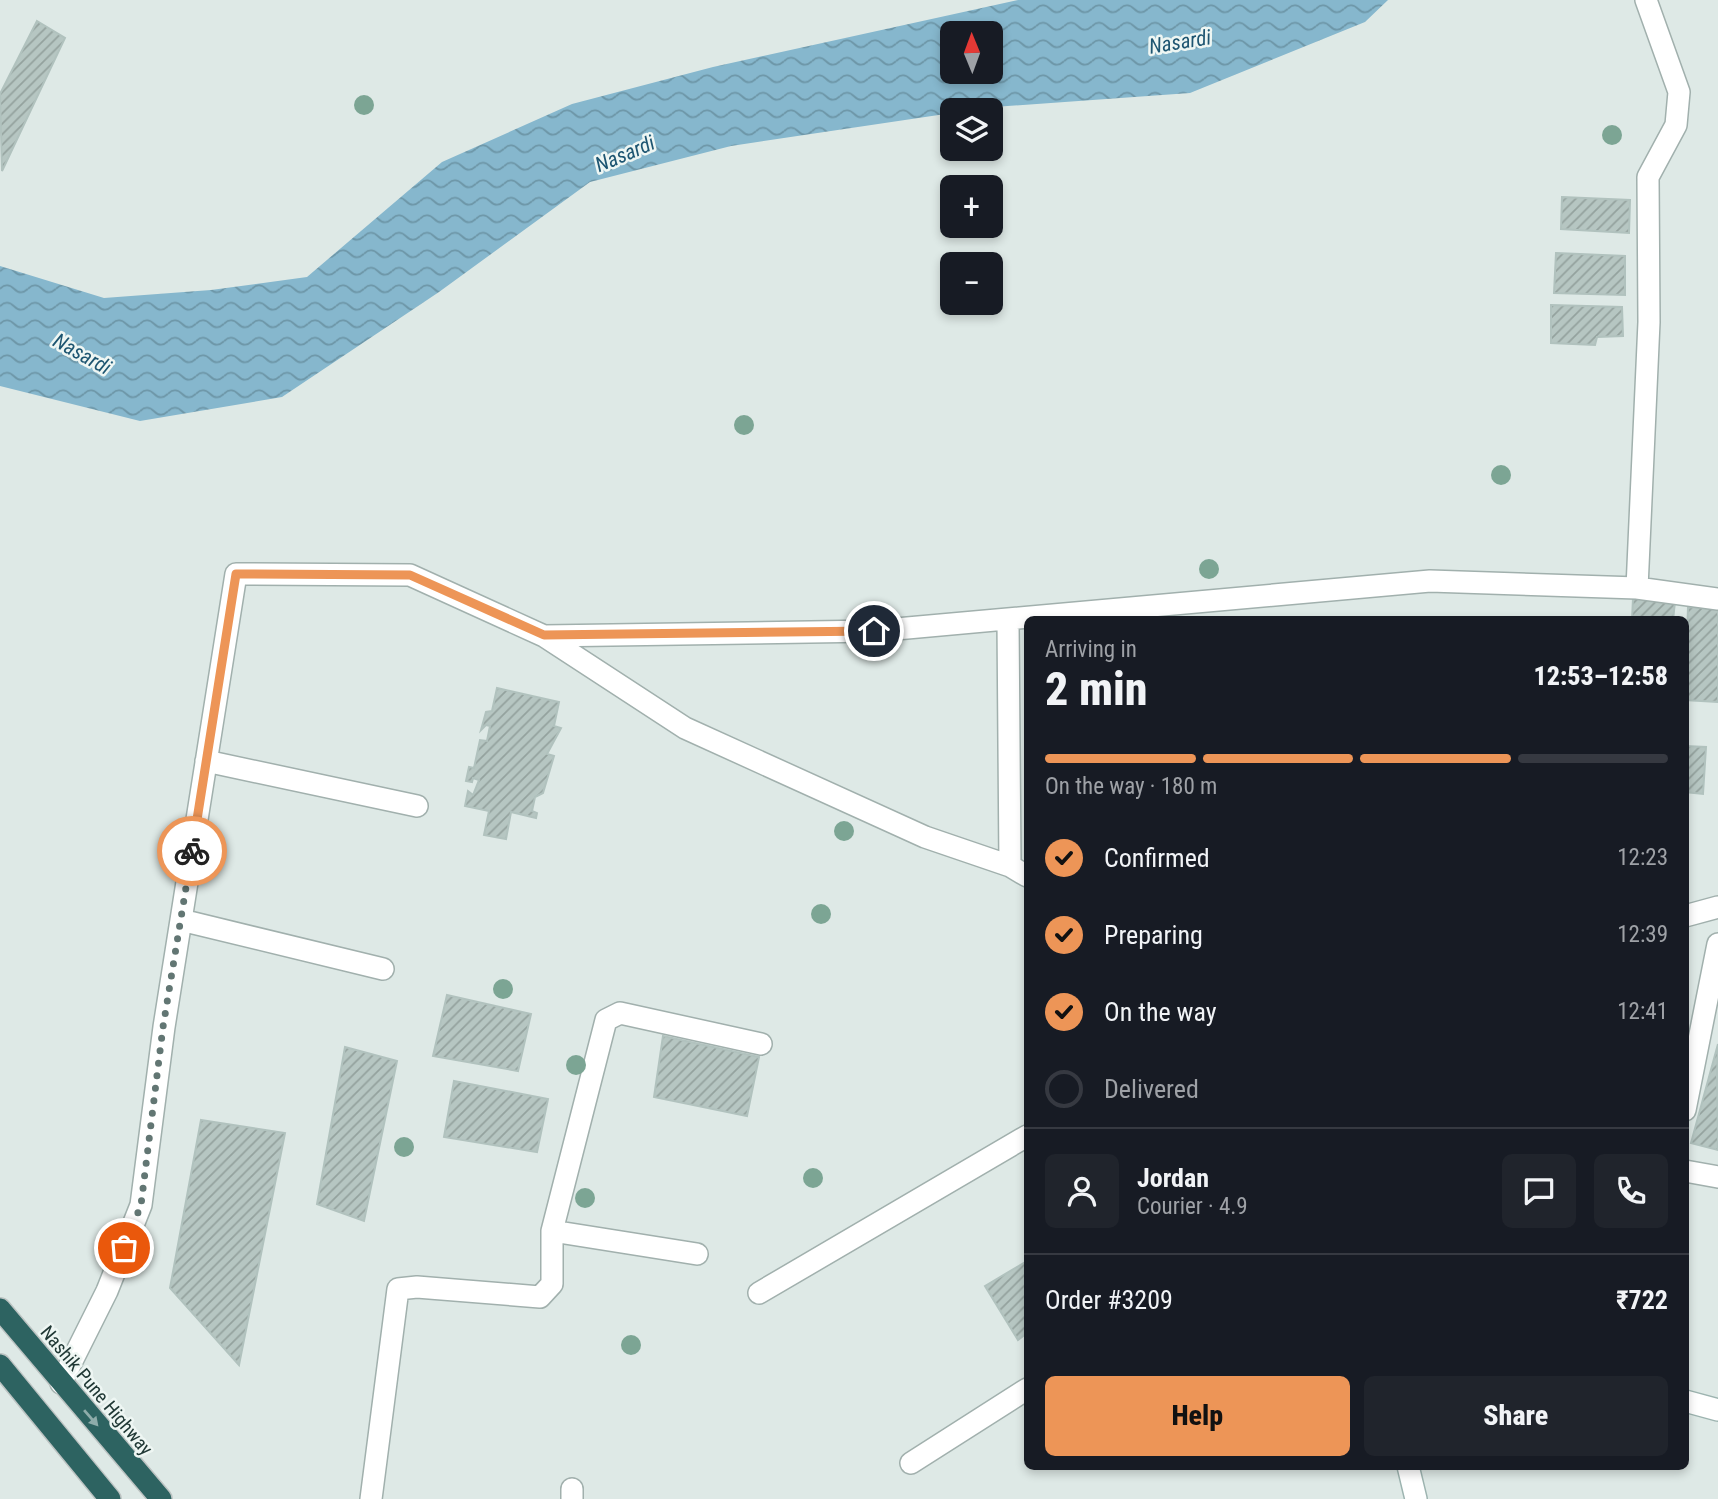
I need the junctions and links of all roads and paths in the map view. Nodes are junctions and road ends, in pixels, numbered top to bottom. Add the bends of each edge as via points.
1 (1646, 0) edge
2 (1637, 588) junction
3 (1718, 599) edge
4 (1051, 616) edge
5 (1024, 619) edge
6 (1008, 620) junction
7 (544, 635) junction
8 (206, 761) junction
9 (417, 806) dead end
10 (1018, 871) edge
11 (1718, 907) edge
12 (1689, 915) edge
13 (181, 920) junction
14 (1718, 944) edge
15 (383, 969) dead end
16 (761, 1044) dead end
17 (1689, 1092) edge
18 (1024, 1138) edge
19 (1689, 1172) edge
20 (1718, 1177) edge
21 (552, 1231) junction
22 (697, 1254) dead end
23 (759, 1293) dead end
24 (0, 1309) edge
25 (0, 1365) edge
26 (61, 1383) junction
27 (1024, 1391) edge
28 (1689, 1402) edge
29 (1718, 1410) edge
30 (911, 1463) dead end
31 (1409, 1470) edge
32 (110, 1499) edge
33 (161, 1499) edge
34 (371, 1499) edge
35 (1416, 1499) edge

1 - 2 street via 1679,92 1676,125 1648,177 1649,322
2 - 3 street
2 - 4 street via 1430,581
5 - 6 street
6 - 7 street via 874,631
6 - 10 street
7 - 8 street via 410,575 236,574
7 - 10 street via 685,728 925,836
8 - 9 street
8 - 13 street
11 - 12 street
13 - 15 street
13 - 26 street via 141,1205 107,1291
14 - 17 street
16 - 21 street via 620,1013 606,1020
18 - 23 street
19 - 20 street
21 - 22 street
21 - 34 street via 552,1284 540,1297 417,1286 398,1289
24 - 26 highway, Nashik Pune Highway
25 - 32 highway
26 -> 33 highway, Nashik Pune Highway
27 - 30 street
28 - 29 street
31 - 35 street

